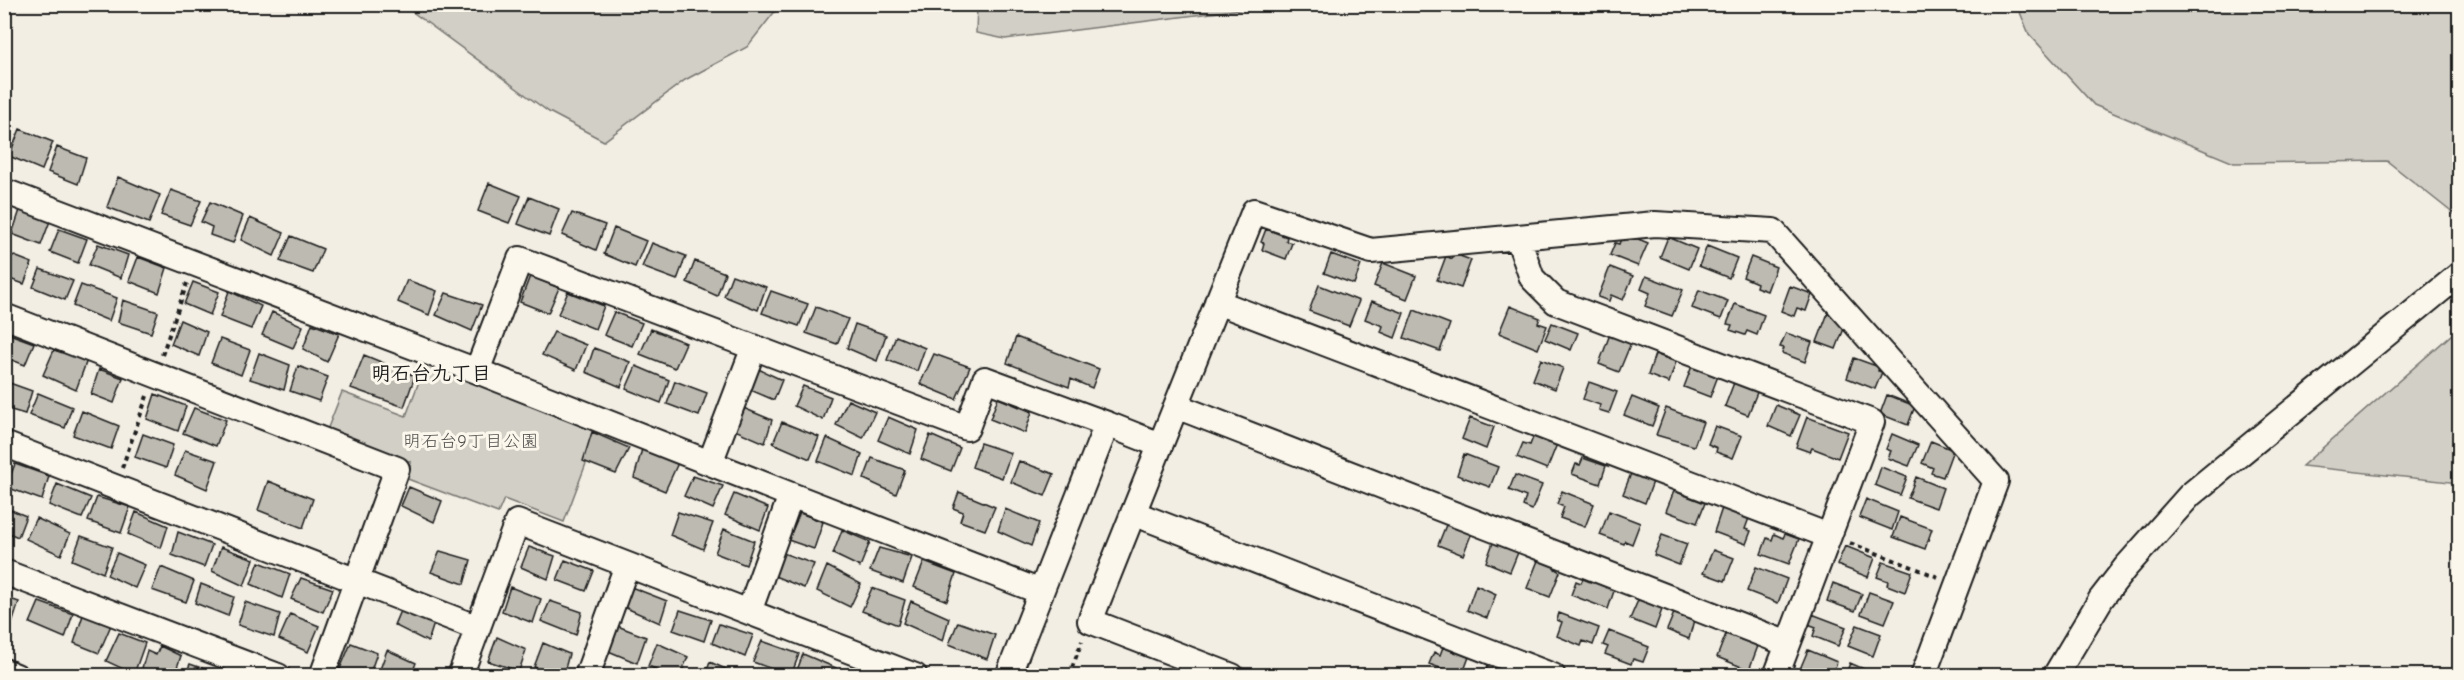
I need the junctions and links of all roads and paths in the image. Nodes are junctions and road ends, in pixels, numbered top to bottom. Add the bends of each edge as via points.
1 (4, 191) edge
2 (1518, 238) junction
3 (2460, 274) edge
4 (1217, 302) junction
5 (4, 316) edge
6 (754, 347) junction
7 (477, 371) junction
8 (1176, 406) junction
9 (1107, 424) junction
10 (4, 444) edge
11 (1160, 445) junction
12 (710, 463) junction
13 (791, 495) junction
14 (1133, 513) junction
15 (1829, 536) junction
16 (627, 565) junction
17 (4, 572) edge
18 (356, 580) junction
19 (1957, 584) junction
20 (1041, 592) junction
21 (749, 612) junction
22 (1090, 621) junction
23 (478, 628) junction
24 (1788, 644) junction
25 (870, 667) edge
26 (4, 671) edge
27 (16, 675) edge
28 (278, 675) edge
29 (322, 675) edge
30 (460, 675) edge
31 (587, 675) edge
32 (915, 675) edge
33 (1008, 675) edge
34 (1069, 675) edge
35 (1232, 675) edge
36 (1553, 675) edge
37 (1776, 675) edge
38 (1923, 675) edge
39 (2055, 675) edge

1 - 7 street
2 - 4 street via 1371,251 1254,211
2 - 15 street via 1532,278 1556,302 1872,422
2 - 19 street via 1655,224 1773,231 1996,481
3 - 39 street via 2190,495 2107,591
4 - 8 street
4 - 15 street
5 - 18 street via 397,469
6 - 7 street via 520,259
6 - 9 street via 967,428 985,379
6 - 12 street
7 - 12 street
8 - 11 street
8 - 24 street
9 - 11 street
9 - 20 street
10 - 18 street
11 - 14 street
12 - 13 street
13 - 20 street
13 - 21 street
14 - 22 street
14 - 36 street
15 - 19 path
15 - 24 street
16 - 21 street
16 - 23 street via 517,522
16 - 31 street
17 - 28 street
18 - 23 street
18 - 29 street
19 - 38 street
20 - 33 street
21 - 25 street
22 - 34 path
22 - 35 street
23 - 30 street
24 - 37 street
25 - 32 street
26 - 27 street

